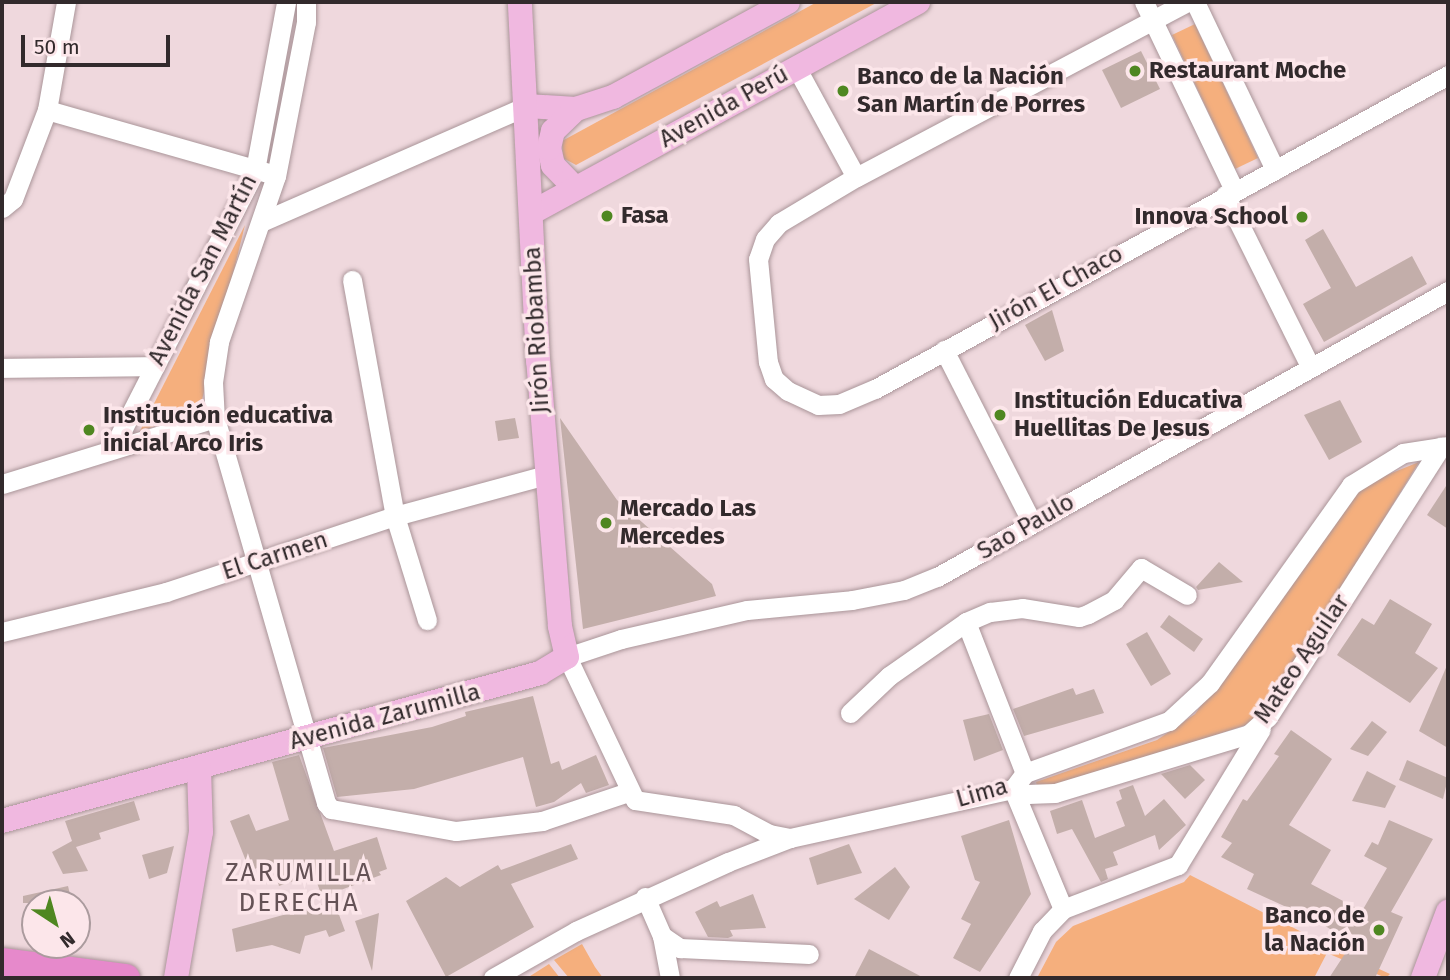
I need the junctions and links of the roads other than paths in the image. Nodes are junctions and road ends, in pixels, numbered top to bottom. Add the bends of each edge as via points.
1 (66, 2) edge
2 (286, 2) edge
3 (306, 2) edge
4 (520, 2) edge
5 (788, 2) edge
6 (918, 2) edge
7 (1144, 2) edge
8 (1186, 2) edge
9 (1195, 2) edge
10 (1153, 21) junction
11 (796, 67) junction
12 (1448, 75) edge
13 (526, 106) junction
14 (576, 109) junction
15 (47, 110) junction
16 (255, 170) junction
17 (1275, 170) junction
18 (276, 176) junction
19 (856, 177) junction
20 (575, 188) junction
21 (1229, 193) junction
22 (2, 208) edge
23 (531, 213) junction
24 (261, 222) junction
25 (352, 280) dead end
26 (1448, 291) edge
27 (944, 350) junction
28 (155, 366) junction
29 (1310, 366) junction
30 (2, 368) edge
31 (215, 418) junction
32 (1445, 446) edge
33 (113, 448) junction
34 (546, 475) junction
35 (2, 484) edge
36 (395, 516) junction
37 (1032, 523) junction
38 (258, 562) junction
39 (1187, 595) dead end
40 (427, 620) dead end
41 (966, 622) junction
42 (2, 632) edge
43 (567, 657) junction
44 (850, 713) dead end
45 (1268, 717) junction
46 (309, 738) junction
47 (199, 768) junction
48 (1019, 781) junction
49 (628, 792) junction
50 (2, 821) edge
51 (790, 838) junction
52 (645, 897) junction
53 (1063, 909) junction
54 (1448, 912) edge
55 (662, 936) junction
56 (809, 954) dead end
57 (2, 962) edge
58 (125, 978) edge
59 (176, 978) edge
60 (494, 978) edge
61 (670, 978) edge
62 (1018, 978) edge
63 (1423, 978) edge

1 - 15 street
2 - 16 street, Avenida San Martín
3 - 18 street, Avenida San Martín
4 - 13 main road, Jirón Riobamba
5 - 14 main road via 614,97
6 - 11 main road, Avenida Perú
7 - 10 street
8 - 10 street, Jirón El Chaco
9 - 17 street
10 - 19 street, Jirón El Chaco
10 - 21 street
11 - 19 street
11 - 20 main road, Avenida Perú
12 - 17 street, Jirón El Chaco
13 - 14 main road
13 - 23 main road, Jirón Riobamba
13 - 24 street
14 - 20 main road via 553,131 549,148 553,165
15 - 16 street
15 - 22 street via 13,199
16 - 18 street
16 - 28 street, Avenida San Martín
17 - 21 street, Jirón El Chaco
18 - 24 street, Avenida San Martín
19 - 27 street, Jirón El Chaco via 779,223 765,239 758,259 774,379 788,391 821,405 839,404
20 - 23 main road, Avenida Perú
21 - 27 street, Jirón El Chaco
21 - 29 street
23 - 34 main road, Jirón Riobamba
24 - 31 street, Avenida San Martín via 219,342 213,382
25 - 36 street
26 - 29 street, Sao Paulo
27 - 37 street
28 - 30 street
28 - 33 street, Avenida San Martín
29 - 37 street, Sao Paulo
31 - 33 street
31 - 38 street, Avenida San Martín
32 - 45 street, Mateo Aguilar
32 - 48 street, Lima via 1403,453 1351,485 1210,683 1185,709 1145,733
33 - 35 street
34 - 36 street, El Carmen
34 - 43 main road, Jirón Riobamba
36 - 38 street, El Carmen
36 - 40 street
37 - 43 street, Sao Paulo via 904,590 747,610 621,639
38 - 42 street, El Carmen via 166,592
38 - 46 street, Avenida San Martín
39 - 41 street via 1141,568 1114,600 1088,614 1022,608 990,612
41 - 44 street via 889,676
41 - 48 street
43 - 46 main road, Avenida Zarumilla via 540,673
43 - 49 street
45 - 48 street, Mateo Aguilar via 1250,734 1218,747 1068,789 1040,795
45 - 53 street via 1178,865
46 - 47 main road, Avenida Zarumilla
46 - 49 street, Avenida San Martín via 331,809 426,828 471,830 560,817
47 - 50 main road, Avenida Zarumilla
47 - 59 main road via 201,832
48 - 51 street, Lima
48 - 53 street
49 - 51 street via 651,805 734,815 769,834
51 - 52 street, Lima
52 - 55 street
52 - 60 street, Lima
53 - 62 street via 1042,931
54 - 63 main road
55 - 56 street via 680,948 706,952
55 - 61 street
57 - 58 highway

